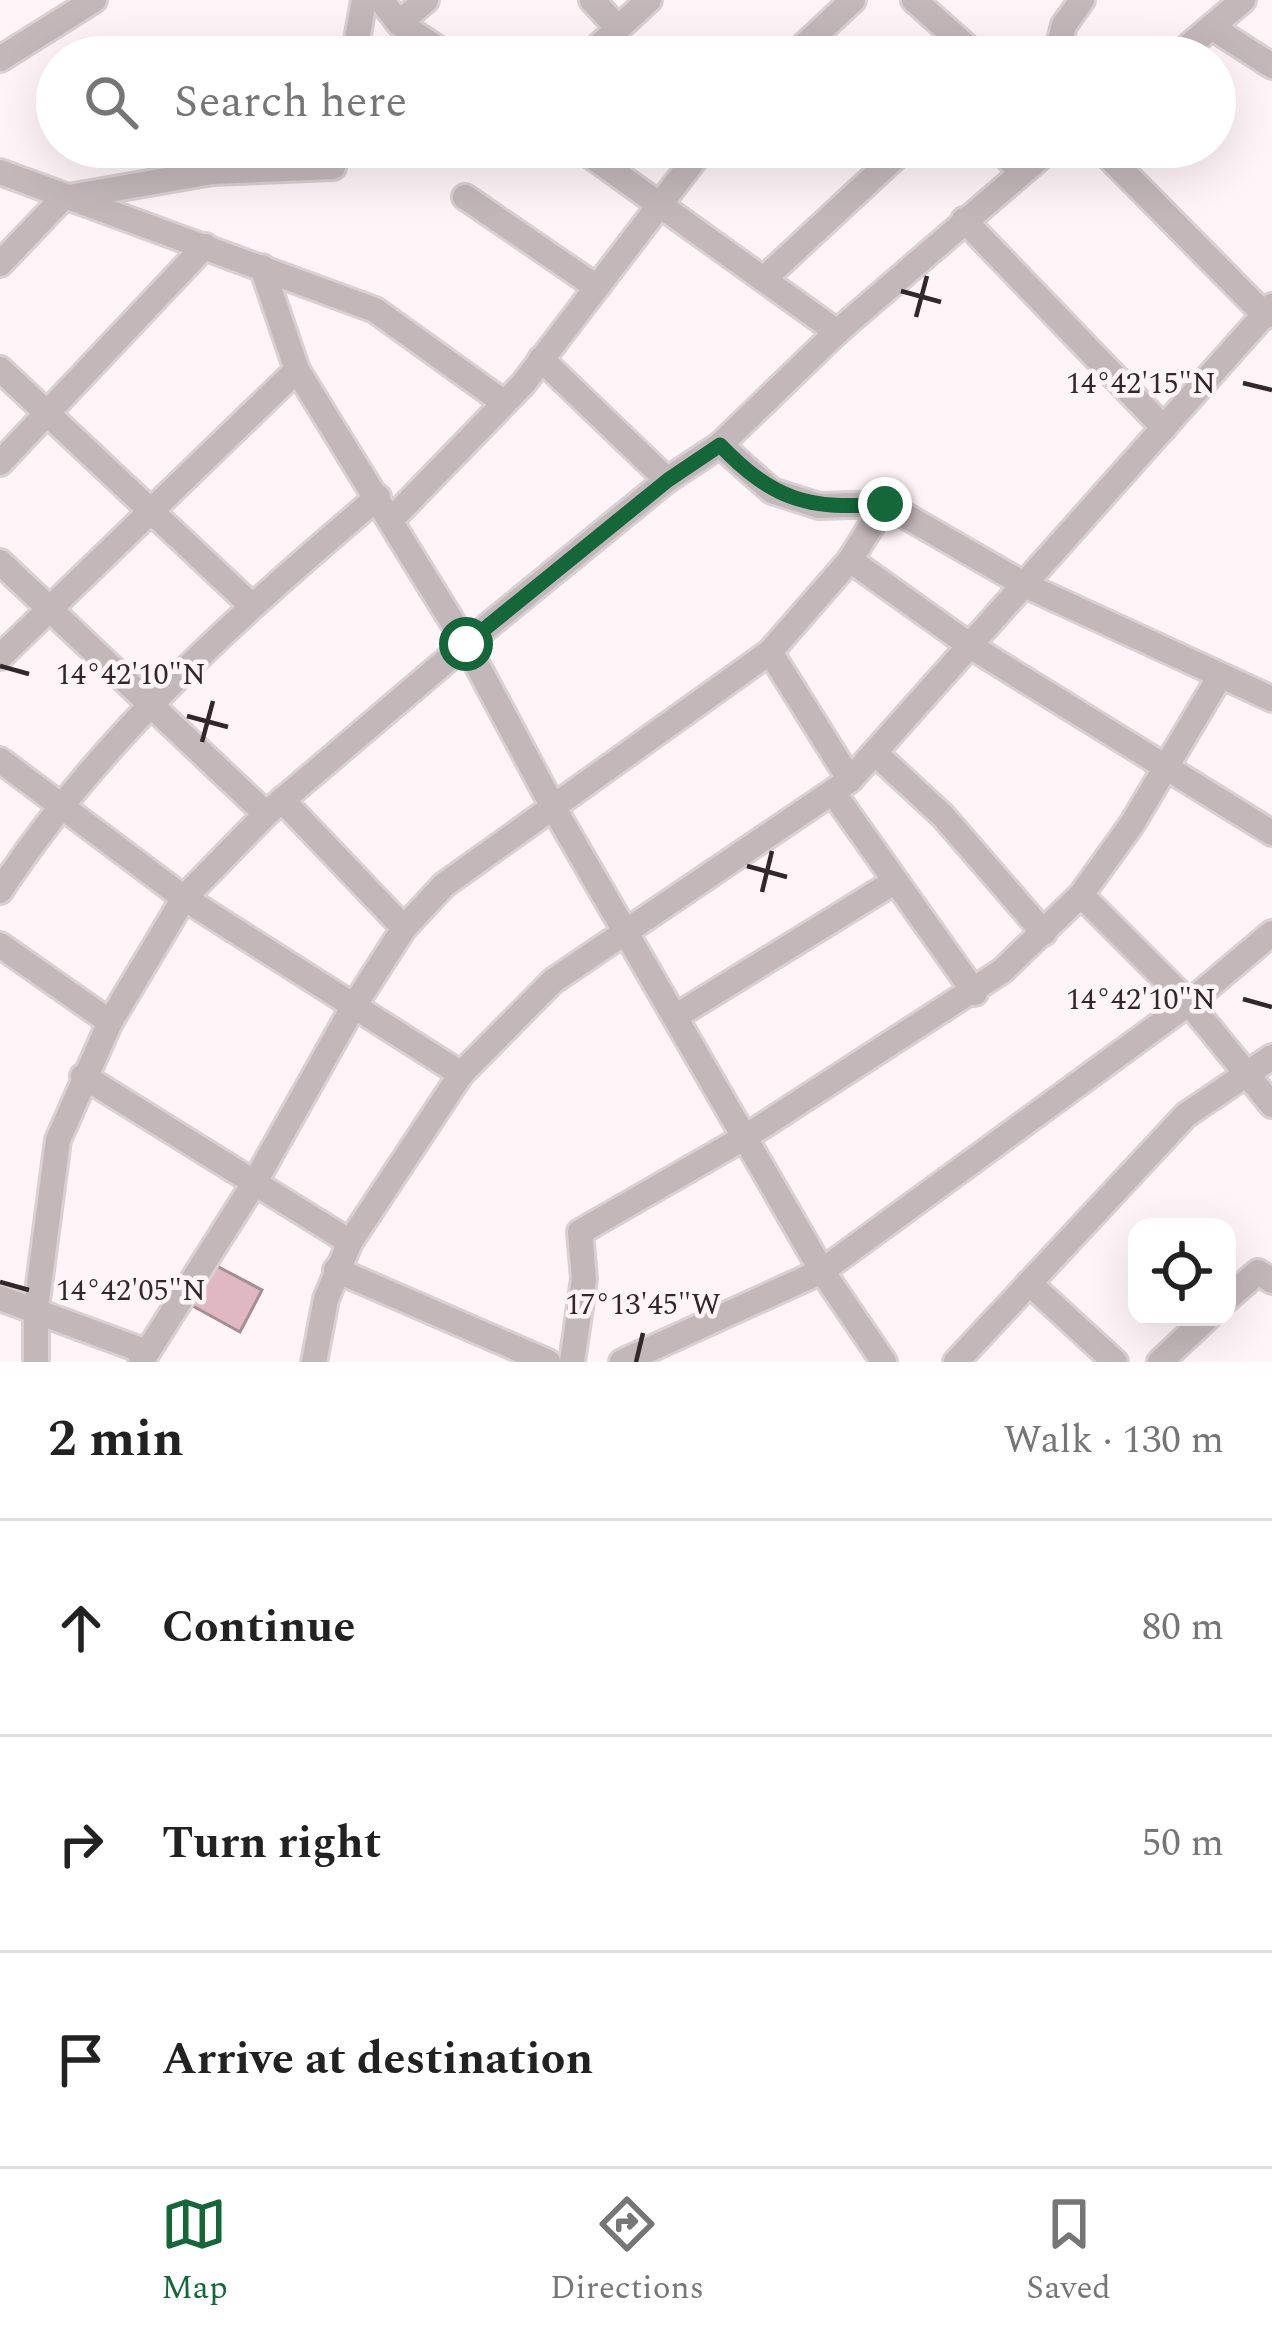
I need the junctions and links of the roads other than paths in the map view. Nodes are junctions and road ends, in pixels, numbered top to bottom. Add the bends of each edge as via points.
1 (94, 0) edge
2 (364, 0) edge
3 (381, 0) edge
4 (426, 0) edge
5 (592, 0) edge
6 (649, 0) edge
7 (853, 0) edge
8 (914, 0) edge
9 (1082, 0) edge
10 (1243, 0) edge
11 (399, 23) junction
12 (619, 28) junction
13 (1213, 28) junction
14 (36, 36) edge
15 (37, 36) edge
16 (358, 36) edge
17 (418, 36) edge
18 (610, 36) edge
19 (814, 36) edge
20 (954, 36) edge
21 (1061, 36) edge
22 (1203, 36) edge
23 (1225, 36) edge
24 (1236, 43) edge
25 (0, 59) edge
26 (1272, 66) edge
27 (293, 168) edge
28 (607, 168) edge
29 (686, 168) edge
30 (884, 168) edge
31 (1017, 168) edge
32 (1024, 168) edge
33 (1121, 168) edge
34 (1020, 171) junction
35 (0, 172) edge
36 (465, 197) dead end
37 (63, 198) junction
38 (656, 204) junction
39 (964, 220) junction
40 (206, 246) junction
41 (0, 264) edge
42 (262, 267) junction
43 (766, 278) junction
44 (595, 286) junction
45 (1269, 311) edge
46 (837, 332) junction
47 (542, 359) junction
48 (0, 369) edge
49 (297, 370) junction
50 (503, 402) junction
51 (48, 414) junction
52 (1164, 428) junction
53 (720, 445) junction
54 (0, 463) edge
55 (668, 480) junction
56 (885, 504) junction
57 (385, 508) junction
58 (149, 509) junction
59 (850, 560) junction
60 (0, 562) edge
61 (1028, 586) junction
62 (251, 605) junction
63 (48, 608) junction
64 (466, 644) junction
65 (972, 647) junction
66 (770, 652) junction
67 (0, 657) edge
68 (1219, 678) junction
69 (1272, 699) edge
70 (149, 703) junction
71 (876, 754) junction
72 (0, 760) edge
73 (1166, 765) junction
74 (842, 787) junction
75 (61, 802) junction
76 (274, 807) junction
77 (553, 807) junction
78 (1272, 833) edge
79 (894, 882) junction
80 (0, 891) edge
81 (1082, 895) junction
82 (184, 898) junction
83 (404, 928) junction
84 (629, 933) junction
85 (1044, 933) junction
86 (1272, 933) edge
87 (0, 945) edge
88 (975, 993) junction
89 (1189, 1003) junction
90 (352, 1009) junction
91 (678, 1015) junction
92 (110, 1022) junction
93 (1272, 1057) edge
94 (1242, 1073) junction
95 (461, 1074) junction
96 (83, 1076) junction
97 (1272, 1105) edge
98 (746, 1136) junction
99 (255, 1182) junction
100 (350, 1242) junction
101 (336, 1270) junction
102 (822, 1271) junction
103 (1272, 1281) edge
104 (1029, 1283) junction
105 (1236, 1291) edge
106 (0, 1298) edge
107 (35, 1307) junction
108 (1198, 1326) edge
109 (142, 1357) edge
110 (36, 1362) edge
111 (314, 1362) edge
112 (548, 1362) edge
113 (572, 1362) edge
114 (622, 1362) edge
115 (884, 1362) edge
116 (956, 1362) edge
117 (1114, 1362) edge
118 (1160, 1362) edge

1 - 15 street
2 - 16 street
3 - 11 street
4 - 11 street
5 - 12 street
6 - 12 street
7 - 19 street
8 - 20 street
9 - 21 street
10 - 13 street
11 - 17 street
12 - 18 street
13 - 22 street
13 - 23 street
14 - 25 street
24 - 26 street
27 - 37 street via 212,172
28 - 38 street
29 - 38 street
30 - 43 street
31 - 34 street
32 - 34 street
33 - 45 street
34 - 39 street
35 - 37 street
36 - 44 street
37 - 40 street
37 - 41 street
38 - 43 street
38 - 44 street
39 - 46 street
39 - 52 street
40 - 42 street
40 - 51 street
42 - 49 street
42 - 50 street via 375,310
43 - 46 street
44 - 47 street
45 - 52 street
46 - 53 street
47 - 50 street
47 - 55 street
48 - 51 street
49 - 57 street
49 - 58 street
50 - 57 street
51 - 54 street
51 - 58 street
52 - 61 street
53 - 55 street
53 - 56 street via 757,482 794,500
55 - 64 street
56 - 59 street
56 - 61 street
57 - 62 street
57 - 64 street
58 - 62 street
58 - 63 street
59 - 65 street
59 - 66 street
60 - 63 street
61 - 65 street
61 - 68 street
62 - 70 street
63 - 67 street
63 - 70 street
64 - 76 street
64 - 77 street
65 - 71 street
65 - 73 street
66 - 74 street
66 - 77 street
68 - 69 street
68 - 73 street
70 - 75 street
70 - 76 street
71 - 74 street
71 - 85 street via 943,816
72 - 75 street
73 - 78 street
73 - 81 street
74 - 79 street
74 - 84 street
75 - 80 street
75 - 82 street
76 - 82 street
76 - 83 street
77 - 83 street via 444,885
77 - 84 street
79 - 88 street
79 - 91 street
81 - 85 street
81 - 89 street
82 - 90 street
82 - 92 street
83 - 90 street
84 - 91 street
84 - 95 street via 544,988
85 - 88 street
86 - 89 street
87 - 92 street
88 - 98 street
89 - 94 street
89 - 102 street
90 - 95 street
90 - 99 street
91 - 98 street
92 - 96 street
93 - 94 street
94 - 97 street
94 - 104 street via 1186,1115
95 - 100 street
96 - 99 street
96 - 107 street via 58,1140
98 - 102 street
98 - 113 street via 580,1232 584,1279
99 - 100 street
99 - 109 street
100 - 101 street
101 - 111 street
101 - 112 street
102 - 114 street
102 - 115 street
103 - 105 street via 1258,1272
104 - 116 street
104 - 117 street
106 - 107 street
107 - 109 street
107 - 110 street
108 - 118 street

